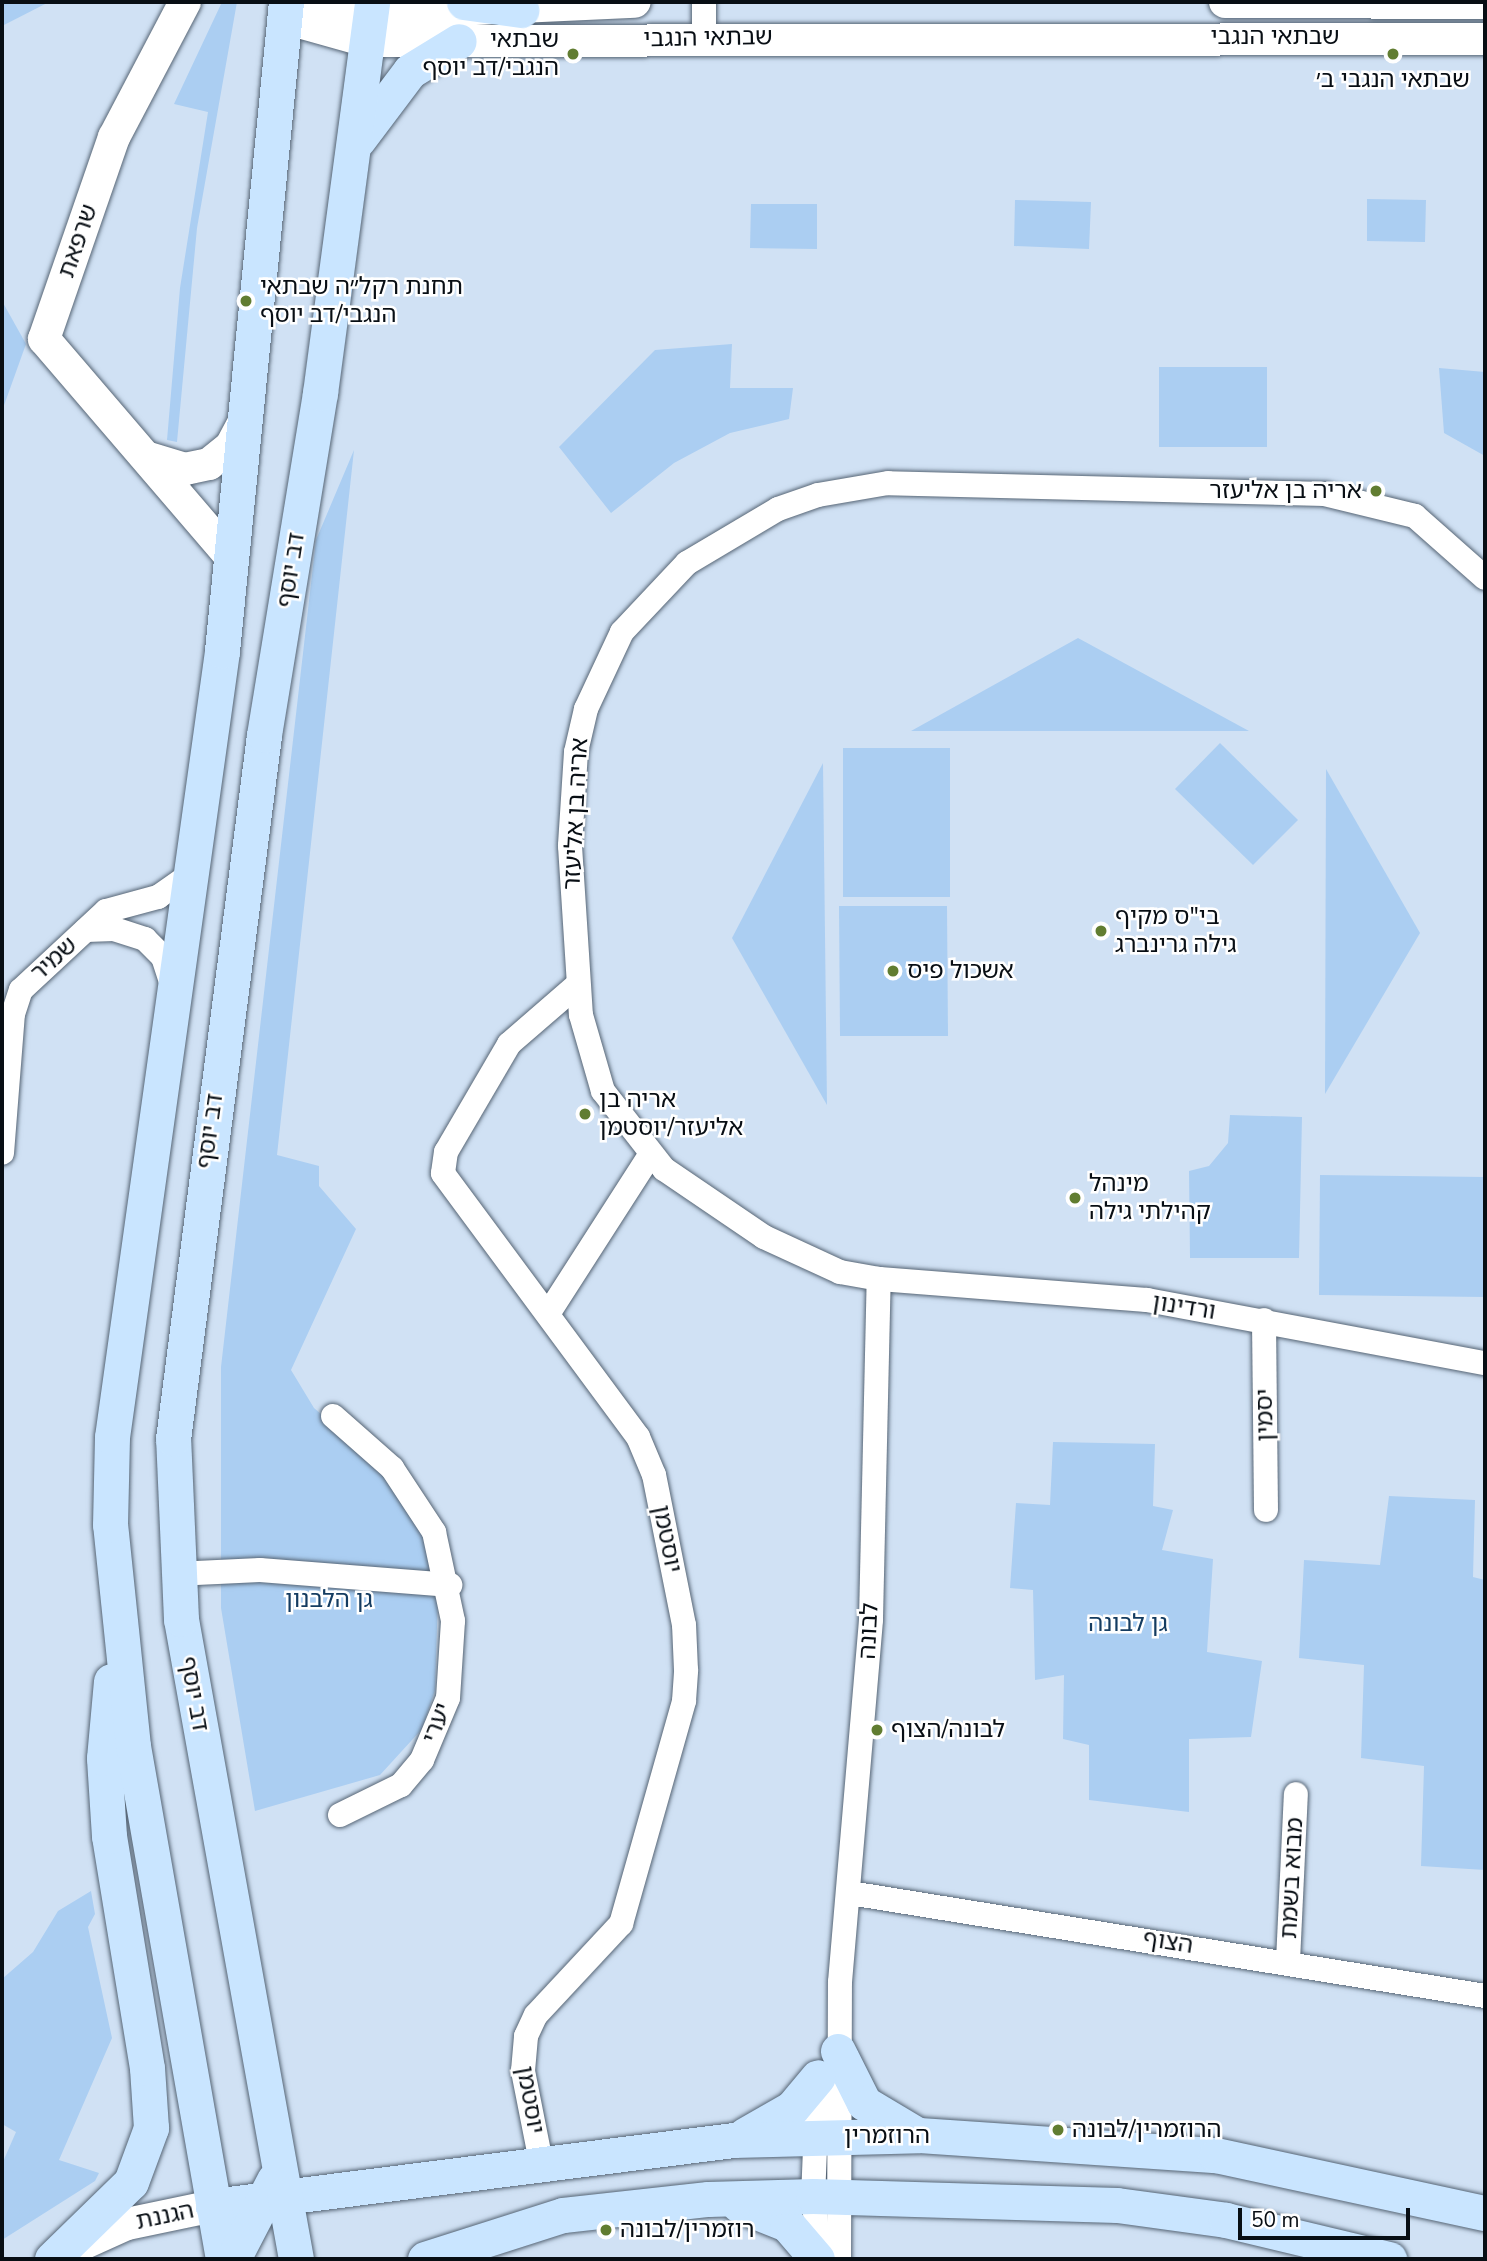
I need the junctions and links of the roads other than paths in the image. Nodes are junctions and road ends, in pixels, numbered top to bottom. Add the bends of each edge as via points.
1 (185, 2) edge
2 (464, 2) edge
3 (635, 2) edge
4 (704, 2) edge
5 (1226, 2) edge
6 (1485, 3) edge
7 (286, 10) edge
8 (521, 10) junction
9 (369, 19) edge
10 (704, 37) junction
11 (1485, 39) edge
12 (459, 41) junction
13 (352, 149) junction
14 (245, 420) junction
15 (149, 458) junction
16 (231, 557) junction
17 (1485, 578) edge
18 (188, 876) junction
19 (86, 930) junction
20 (577, 985) junction
21 (173, 989) junction
22 (7, 1013) edge
23 (2, 1153) edge
24 (650, 1155) junction
25 (879, 1279) junction
26 (548, 1314) junction
27 (1264, 1320) junction
28 (1482, 1361) edge
29 (333, 1416) dead end
30 (1266, 1510) dead end
31 (175, 1574) junction
32 (450, 1585) junction
33 (119, 1632) junction
34 (1296, 1794) dead end
35 (340, 1815) dead end
36 (850, 1894) junction
37 (1289, 1961) junction
38 (840, 1982) junction
39 (1485, 1996) edge
40 (828, 2064) junction
41 (919, 2135) junction
42 (826, 2136) junction
43 (733, 2140) junction
44 (541, 2162) junction
45 (277, 2184) junction
46 (321, 2189) junction
47 (826, 2196) junction
48 (708, 2199) junction
49 (213, 2206) junction
50 (1485, 2213) edge
51 (288, 2250) edge
52 (52, 2259) edge
53 (223, 2259) edge
54 (233, 2259) edge
55 (425, 2259) edge
56 (819, 2259) edge
57 (839, 2259) edge
58 (1389, 2259) edge

1 - 15 street, שרפאת via 114,137 44,339
2 - 8 main road
3 - 8 street, שבתאי הנגבי
4 - 10 street
5 - 6 street, שבתאי הנגבי
7 - 9 street, שבתאי הנגבי
7 - 14 main road
8 - 9 street, שבתאי הנגבי
9 - 12 street, שבתאי הנגבי
9 - 13 main road, דב יוסף
10 - 11 street, שבתאי הנגבי
10 - 12 street, שבתאי הנגבי
12 - 13 main road via 397,84
13 - 31 main road, דב יוסף via 179,1365
14 - 15 street via 231,446 209,464 185,469
14 - 16 main road
15 - 16 street, שרפאת
16 - 18 main road
17 - 20 street, אריה בן אליעזר via 1415,516 1325,494 888,483 778,509 687,562 629,624 602,669 576,752 570,846
18 - 19 street, שמיר via 158,897 106,911
18 - 21 main road
19 - 21 street, שמיר via 114,929 145,939 163,957
19 - 22 street, שמיר via 36,971
20 - 24 street, אריה בן אליעזר via 586,1046 603,1091
20 - 26 street, יוסטמן via 509,1044 446,1152 443,1173
21 - 33 main road via 112,1437 110,1525
22 - 23 street, שמיר
24 - 25 street, אריה בן אליעזר via 692,1192 764,1237 840,1272
24 - 26 street
25 - 27 street, ורדינון via 1147,1300
25 - 36 street, לבונה via 871,1619
26 - 44 street, יוסטמן via 616,1400 654,1475 684,1625 686,1670 684,1701 621,1924 536,2015 526,2036 523,2071
27 - 28 street, ורדינון
27 - 30 street, יסמין
29 - 32 street, יערי via 392,1468 411,1494 434,1532
31 - 32 street via 260,1570
31 - 45 main road, דב יוסף
32 - 35 street, יערי via 453,1661 438,1730 401,1785
33 - 49 main road via 144,1814
33 - 52 main road via 104,1758 109,1836 148,2068 151,2129 131,2182
34 - 37 street, מבוא בשמת
36 - 37 street, הצוף
36 - 38 street, לבונה
37 - 39 street, הצוף
38 - 40 street, לבונה
38 - 40 street, לבונה
40 - 41 main road via 864,2103
40 - 42 street, לבונה
40 - 42 street, לבונה
40 - 43 main road via 792,2108
41 - 42 main road, הרוזמרין
41 - 50 main road, הרוזמרין via 1216,2155
42 - 43 main road, הרוזמרין
42 - 47 street, לבונה
43 - 44 main road, הרוזמרין
44 - 46 main road, הרוזמרין
45 - 46 main road, הרוזמרין
45 - 49 main road, הגננת
45 - 51 main road, דב יוסף
45 - 54 main road
46 - 51 main road
47 - 48 main road
47 - 56 street
47 - 57 street
47 - 58 main road via 1117,2205 1226,2220
48 - 55 main road via 563,2215
48 - 56 main road via 788,2224
49 - 52 street, הגננת via 116,2228
49 - 53 main road

